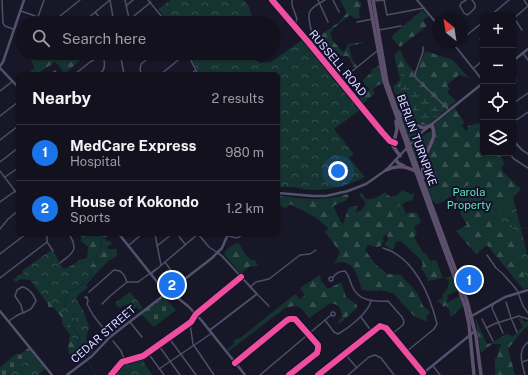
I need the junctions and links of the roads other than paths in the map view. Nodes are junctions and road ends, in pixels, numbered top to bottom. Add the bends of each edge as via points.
1 (2, 0) edge
2 (24, 0) edge
3 (44, 0) edge
4 (80, 0) edge
5 (110, 0) edge
6 (125, 0) edge
7 (133, 0) edge
8 (148, 0) edge
9 (272, 0) edge
10 (292, 0) edge
11 (318, 0) edge
12 (325, 0) edge
13 (333, 0) edge
14 (384, 0) edge
15 (417, 0) edge
16 (466, 0) edge
17 (472, 0) edge
18 (509, 0) edge
19 (524, 0) edge
20 (371, 1) edge
21 (151, 2) junction
22 (320, 3) junction
23 (126, 6) junction
24 (528, 6) edge
25 (424, 8) junction
26 (20, 11) junction
27 (95, 12) junction
28 (339, 12) dead end
29 (495, 12) edge
30 (18, 16) edge
31 (35, 16) edge
32 (38, 16) edge
33 (60, 16) edge
34 (90, 16) edge
35 (99, 16) edge
36 (113, 16) edge
37 (128, 16) edge
38 (134, 16) edge
39 (161, 16) edge
40 (516, 16) edge
41 (432, 18) edge
42 (373, 19) junction
43 (328, 22) dead end
44 (357, 22) dead end
45 (16, 23) edge
46 (516, 23) edge
47 (480, 24) edge
48 (294, 26) junction
49 (401, 26) dead end
50 (14, 29) junction
51 (378, 30) junction
52 (522, 30) dead end
53 (468, 34) edge
54 (309, 43) junction
55 (423, 47) dead end
56 (456, 48) edge
57 (379, 49) junction
58 (528, 49) edge
59 (523, 53) junction
60 (516, 59) edge
61 (94, 60) edge
62 (104, 60) edge
63 (121, 60) edge
64 (147, 60) edge
65 (178, 60) edge
66 (191, 60) edge
67 (528, 60) edge
68 (480, 63) edge
69 (0, 67) edge
70 (473, 69) junction
71 (196, 70) joint
72 (78, 72) edge
73 (102, 72) edge
74 (124, 72) edge
75 (141, 72) edge
76 (163, 72) edge
77 (194, 72) edge
78 (480, 78) edge
79 (13, 81) junction
80 (340, 82) junction
81 (481, 84) edge
82 (16, 85) edge
83 (390, 90) junction
84 (0, 91) edge
85 (528, 93) edge
86 (516, 101) edge
87 (16, 104) edge
88 (449, 110) junction
89 (394, 112) junction
90 (528, 112) edge
91 (0, 116) edge
92 (515, 120) edge
93 (415, 125) junction
94 (432, 125) junction
95 (16, 128) edge
96 (422, 132) junction
97 (0, 140) edge
98 (405, 140) junction
99 (394, 142) junction
100 (517, 145) edge
101 (409, 147) junction
102 (16, 150) edge
103 (528, 154) edge
104 (398, 155) junction
105 (511, 156) edge
106 (412, 159) junction
107 (0, 162) edge
108 (393, 164) junction
109 (406, 167) junction
110 (528, 168) edge
111 (16, 170) edge
112 (386, 170) junction
113 (0, 171) edge
114 (416, 172) junction
115 (5, 178) junction
116 (426, 189) junction
117 (15, 191) joint
118 (280, 193) edge
119 (0, 202) edge
120 (16, 213) edge
121 (0, 229) edge
122 (23, 236) edge
123 (47, 236) edge
124 (70, 236) edge
125 (120, 236) edge
126 (140, 236) edge
127 (155, 236) edge
128 (170, 236) edge
129 (179, 236) edge
130 (195, 236) edge
131 (200, 236) edge
132 (228, 236) edge
133 (231, 236) edge
134 (240, 236) edge
135 (47, 242) junction
136 (185, 244) junction
137 (128, 246) junction
138 (157, 246) junction
139 (383, 248) dead end
140 (316, 250) dead end
141 (53, 251) dead end
142 (218, 253) junction
143 (0, 254) edge
144 (487, 255) dead end
145 (164, 262) junction
146 (60, 263) dead end
147 (161, 265) junction
148 (151, 274) junction
149 (456, 274) junction
150 (241, 277) junction
151 (333, 277) dead end
152 (0, 278) edge
153 (127, 282) junction
154 (180, 283) junction
155 (250, 286) junction
156 (528, 290) edge
157 (89, 292) dead end
158 (169, 292) junction
159 (518, 292) junction
160 (256, 294) junction
161 (87, 298) dead end
162 (371, 301) junction
163 (506, 302) dead end
164 (494, 303) junction
165 (102, 304) dead end
166 (269, 306) dead end
167 (485, 308) junction
168 (0, 311) edge
169 (494, 312) junction
170 (23, 313) junction
171 (196, 314) junction
172 (528, 314) edge
173 (331, 315) dead end
174 (360, 317) junction
175 (470, 317) junction
176 (482, 319) dead end
177 (511, 319) junction
178 (325, 320) junction
179 (528, 320) edge
180 (130, 321) junction
181 (9, 322) junction
182 (498, 322) junction
183 (190, 324) junction
184 (486, 328) junction
185 (211, 331) junction
186 (475, 331) junction
187 (372, 332) junction
188 (503, 332) dead end
189 (517, 332) dead end
190 (308, 334) junction
191 (392, 334) junction
192 (470, 336) junction
193 (110, 337) junction
194 (142, 337) dead end
195 (169, 338) junction
196 (113, 341) dead end
197 (493, 341) dead end
198 (528, 342) edge
199 (159, 346) junction
200 (194, 346) junction
201 (406, 352) junction
202 (148, 353) junction
203 (345, 353) junction
204 (181, 354) junction
205 (528, 360) edge
206 (125, 361) junction
207 (170, 361) junction
208 (522, 362) junction
209 (235, 363) junction
210 (473, 364) junction
211 (433, 366) junction
212 (480, 366) junction
213 (357, 368) junction
214 (159, 369) junction
215 (422, 374) edge
216 (473, 374) edge
217 (481, 374) edge
218 (52, 375) edge
219 (67, 375) edge
220 (111, 375) edge
221 (164, 375) edge
222 (180, 375) edge
223 (196, 375) edge
224 (214, 375) edge
225 (245, 375) edge
226 (260, 375) edge
227 (289, 375) edge
228 (318, 375) edge
229 (348, 375) edge
230 (394, 375) edge
231 (440, 375) edge
232 (525, 375) edge

1 - 50 street via 3,23
2 - 26 main road
3 - 32 street
4 - 33 street
5 - 27 street
5 - 36 street
6 - 23 street
7 - 23 street
8 - 21 street
9 - 48 street, RUSSELL ROAD
10 - 48 street via 297,19
11 - 22 street
12 - 22 street
13 - 28 street
14 - 20 street
14 - 25 street via 387,15
15 - 25 street
16 - 17 street via 460,7 467,14 475,8
18 - 29 street
19 - 24 street
20 - 42 highway, BERLIN TURNPIKE
20 - 51 highway, BERLIN TURNPIKE
21 - 38 street
21 - 39 street
22 - 43 street
22 - 54 street via 309,12 312,38
23 - 37 street
24 - 40 street
25 - 41 street
26 - 30 main road
26 - 31 street
27 - 34 street
27 - 35 street
42 - 44 street
42 - 57 highway, BERLIN TURNPIKE
45 - 50 main road
46 - 52 street
47 - 53 street
48 - 54 street, RUSSELL ROAD
49 - 51 street
50 - 69 main road
51 - 57 highway, BERLIN TURNPIKE
54 - 80 street, RUSSELL ROAD
55 - 88 street via 416,78
56 - 70 street
57 - 80 street
57 - 83 highway, BERLIN TURNPIKE
57 - 89 highway, BERLIN TURNPIKE via 384,83
58 - 59 main road
59 - 60 main road
59 - 67 street
61 - 72 street
62 - 73 street via 105,68
63 - 74 street
64 - 75 street via 140,66
65 - 76 street
66 - 71 street
68 - 70 street
69 - 79 main road
70 - 78 street
71 - 77 street
79 - 82 main road
79 - 84 street
80 - 99 street, RUSSELL ROAD
81 - 88 main road
83 - 93 highway via 400,113
83 - 101 highway, BERLIN TURNPIKE
85 - 86 street
87 - 91 street
88 - 94 main road
89 - 98 highway, BERLIN TURNPIKE
89 - 99 highway via 397,127
90 - 92 street
93 - 94 highway via 424,128
93 - 96 highway
94 - 96 main road
94 - 116 highway via 433,139 423,166
95 - 97 street
96 - 104 main road
98 - 99 highway via 399,136
98 - 101 highway, BERLIN TURNPIKE
99 - 104 highway
100 - 103 street
101 - 106 highway, BERLIN TURNPIKE
101 - 116 highway, BERLIN TURNPIKE
102 - 107 street
104 - 108 main road
104 - 108 highway
104 - 109 highway via 399,164
105 - 110 street
106 - 109 highway via 411,165
106 - 114 highway, BERLIN TURNPIKE
108 - 112 main road
109 - 112 highway
109 - 114 highway
111 - 115 street
112 - 118 main road via 368,183 340,194 315,196
113 - 115 street
114 - 149 highway, BERLIN TURNPIKE
115 - 117 street
116 - 149 highway, BERLIN TURNPIKE
117 - 119 street
120 - 121 street
122 - 143 street
123 - 135 street
124 - 146 street via 75,248 73,253
125 - 137 main road
126 - 137 street
127 - 138 street
128 - 138 street
129 - 136 street
130 - 136 street
131 - 142 street
132 - 142 main road
133 - 134 street
135 - 141 street
135 - 152 street
136 - 145 street
137 - 148 main road
138 - 147 street
139 - 201 street via 398,255 420,279 437,324
140 - 155 street via 309,254 300,254 269,279
142 - 150 street
142 - 154 main road, CEDAR STREET
144 - 159 street
145 - 147 street
145 - 154 street
147 - 148 street
148 - 153 street via 138,282
148 - 158 main road
149 - 175 highway, BERLIN TURNPIKE
150 - 155 street
150 - 171 street
151 - 162 street via 340,271 345,271 354,291
153 - 157 street via 120,271 114,270
153 - 165 street
154 - 158 main road, CEDAR STREET
155 - 160 street
156 - 159 main road
158 - 171 main road
158 - 180 main road, CEDAR STREET
159 - 164 main road
159 - 172 street
160 - 166 street
160 - 185 street
161 - 193 street via 93,315
162 - 174 street via 368,309
162 - 191 street via 388,301 402,317 403,325
163 - 177 street
164 - 167 main road
164 - 169 street
167 - 169 street
167 - 175 main road
168 - 181 main road
169 - 182 street
170 - 170 street via 31,309 36,301 24,287 17,290 15,296
170 - 181 street
171 - 183 street
171 - 185 main road
173 - 178 street
174 - 178 street via 338,334
174 - 187 street
175 - 186 highway, BERLIN TURNPIKE
175 - 192 highway, BERLIN TURNPIKE
176 - 184 street
177 - 179 street via 520,316
177 - 182 street
177 - 189 street
178 - 190 street
180 - 193 main road, CEDAR STREET
180 - 194 street
181 - 218 main road
182 - 184 street
182 - 188 street
183 - 195 street
183 - 200 street
184 - 197 street
185 - 200 street
185 - 209 main road
186 - 192 main road
186 - 212 highway, BERLIN TURNPIKE
187 - 191 street via 380,326
187 - 203 street
190 - 209 street via 297,320 289,319
190 - 226 street
190 - 227 street via 318,345 317,353
191 - 201 street
192 - 210 highway, BERLIN TURNPIKE
192 - 211 main road
193 - 219 main road, CEDAR STREET via 89,359
195 - 199 street
195 - 204 street
196 - 206 street
198 - 208 street via 521,352
199 - 202 street
199 - 207 street
200 - 204 street
200 - 224 street
201 - 215 street
202 - 206 street
202 - 214 street
203 - 213 street
203 - 228 street
204 - 207 street
204 - 223 street
205 - 208 street
206 - 220 street
207 - 214 street
207 - 222 street
208 - 232 street
209 - 225 main road
210 - 212 highway via 477,368
210 - 216 highway, BERLIN TURNPIKE
211 - 215 main road
211 - 231 street
212 - 217 highway, BERLIN TURNPIKE
213 - 229 street
213 - 230 street via 375,355
214 - 221 street
216 - 217 highway via 478,371

